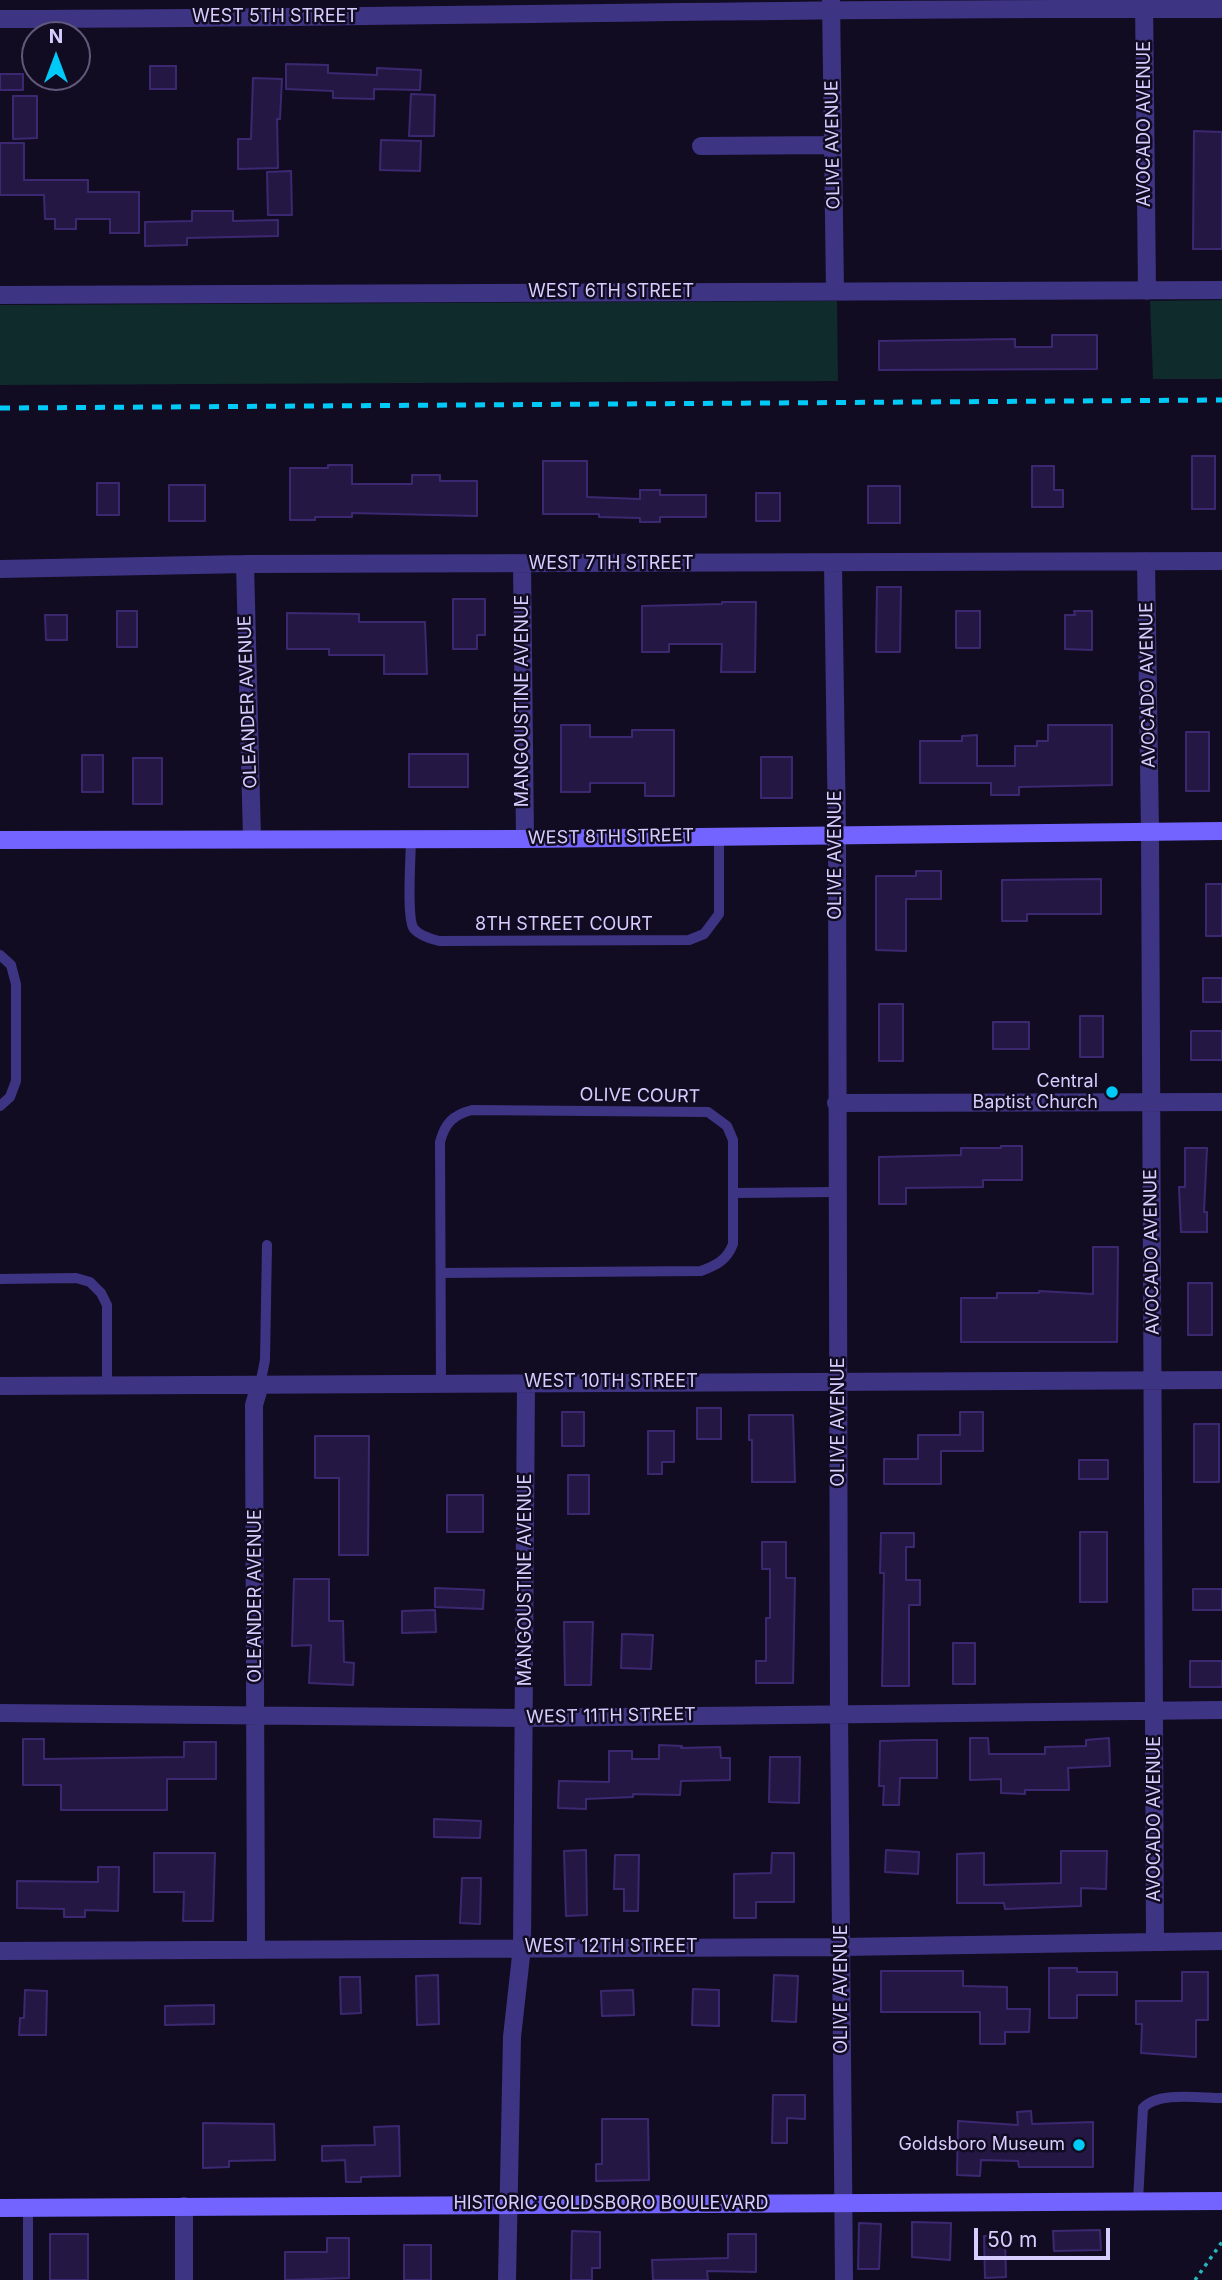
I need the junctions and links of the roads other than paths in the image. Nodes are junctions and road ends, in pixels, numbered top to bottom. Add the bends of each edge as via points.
1 (1144, 4) edge
2 (831, 5) edge
3 (1222, 9) edge
4 (0, 19) edge
5 (833, 145) junction
6 (701, 146) dead end
7 (1222, 289) edge
8 (1147, 290) junction
9 (835, 291) junction
10 (0, 295) edge
11 (1146, 561) junction
12 (1222, 561) edge
13 (244, 564) junction
14 (522, 564) junction
15 (833, 564) junction
16 (0, 569) edge
17 (1222, 831) edge
18 (1150, 832) junction
19 (837, 834) junction
20 (719, 836) junction
21 (411, 838) junction
22 (253, 839) junction
23 (524, 839) junction
24 (0, 841) edge
25 (0, 955) edge
26 (1150, 1102) junction
27 (1222, 1102) edge
28 (836, 1103) junction
29 (0, 1105) edge
30 (837, 1192) junction
31 (733, 1193) junction
32 (267, 1245) dead end
33 (441, 1273) junction
34 (0, 1279) edge
35 (839, 1380) junction
36 (1222, 1380) edge
37 (1153, 1381) junction
38 (441, 1383) junction
39 (526, 1383) junction
40 (107, 1385) junction
41 (260, 1385) junction
42 (0, 1386) edge
43 (1155, 1710) junction
44 (1222, 1710) edge
45 (0, 1713) edge
46 (839, 1713) junction
47 (257, 1715) junction
48 (525, 1718) junction
49 (1222, 1941) edge
50 (1155, 1942) junction
51 (522, 1947) junction
52 (842, 1947) junction
53 (256, 1948) junction
54 (0, 1951) edge
55 (1222, 2098) edge
56 (1138, 2201) junction
57 (1222, 2201) edge
58 (844, 2202) junction
59 (507, 2205) junction
60 (184, 2206) junction
61 (0, 2208) edge
62 (28, 2208) junction
63 (28, 2280) edge
64 (184, 2280) edge
65 (507, 2280) edge
66 (844, 2280) edge

1 - 2 street, WEST 5TH STREET
1 - 3 street, WEST 5TH STREET
1 - 8 street, AVOCADO AVENUE
2 - 4 street, WEST 5TH STREET via 537,15
2 - 5 street, OLIVE AVENUE
5 - 6 street
5 - 9 street, OLIVE AVENUE
7 - 8 street, WEST 6TH STREET
8 - 9 street, WEST 6TH STREET
9 - 10 street, WEST 6TH STREET
11 - 12 street, WEST 7TH STREET
11 - 15 street, WEST 7TH STREET
11 - 18 street, AVOCADO AVENUE
13 - 14 street, WEST 7TH STREET
13 - 16 street, WEST 7TH STREET
13 - 22 street, OLEANDER AVENUE
14 - 15 street, WEST 7TH STREET
14 - 23 street, MANGOUSTINE AVENUE
15 - 19 street, OLIVE AVENUE
17 - 18 street, WEST 8TH STREET
18 - 19 street, WEST 8TH STREET
18 - 26 street, AVOCADO AVENUE
19 - 20 street, WEST 8TH STREET
19 - 28 street, OLIVE AVENUE
20 - 21 lane, 8TH STREET COURT via 719,914 704,934 689,940 439,942 413,928
20 - 23 street, WEST 8TH STREET
21 - 22 street, WEST 8TH STREET
21 - 23 street, WEST 8TH STREET
22 - 24 street, WEST 8TH STREET
25 - 29 lane via 11,965 16,984 16,1081 10,1097
26 - 27 street
26 - 28 street
26 - 37 street, AVOCADO AVENUE
28 - 30 street, OLIVE AVENUE
30 - 31 lane
30 - 35 street, OLIVE AVENUE
31 - 33 lane, OLIVE COURT via 729,1255 701,1271
31 - 33 lane, OLIVE COURT via 733,1140 727,1126 708,1112 472,1110 456,1115 444,1127 440,1142
32 - 41 lane, OLEANDER AVENUE via 265,1360
33 - 38 lane, OLIVE COURT
34 - 40 lane via 76,1278 90,1282 107,1305
35 - 37 street, WEST 10TH STREET
35 - 39 street, WEST 10TH STREET
35 - 46 street, OLIVE AVENUE
36 - 37 street, WEST 10TH STREET
37 - 43 street, AVOCADO AVENUE
38 - 39 street, WEST 10TH STREET
38 - 41 street, WEST 10TH STREET
39 - 48 street, MANGOUSTINE AVENUE
40 - 41 street, WEST 10TH STREET
40 - 42 street, WEST 10TH STREET
41 - 47 street, OLEANDER AVENUE via 254,1405
43 - 44 street, WEST 11TH STREET
43 - 46 street, WEST 11TH STREET
43 - 50 street, AVOCADO AVENUE
45 - 47 street, WEST 11TH STREET
46 - 48 street, WEST 11TH STREET
46 - 52 street, OLIVE AVENUE
47 - 48 street, WEST 11TH STREET
47 - 53 street, OLEANDER AVENUE
48 - 51 street, MANGOUSTINE AVENUE
49 - 50 street, WEST 12TH STREET
50 - 52 street, WEST 12TH STREET
51 - 52 street, WEST 12TH STREET
51 - 53 street, WEST 12TH STREET
51 - 59 street, MANGOUSTINE AVENUE via 512,2037
52 - 58 street, OLIVE AVENUE
53 - 54 street, WEST 12TH STREET
55 - 56 lane via 1163,2098 1143,2108
56 - 57 street, HISTORIC GOLDSBORO BOULEVARD
56 - 58 street, HISTORIC GOLDSBORO BOULEVARD
58 - 59 street, HISTORIC GOLDSBORO BOULEVARD
58 - 66 street, OLIVE AVENUE
59 - 60 street, HISTORIC GOLDSBORO BOULEVARD
59 - 65 street, MANGOUSTINE AVENUE
60 - 62 street, HISTORIC GOLDSBORO BOULEVARD
60 - 64 street
61 - 62 street, HISTORIC GOLDSBORO BOULEVARD
62 - 63 lane

